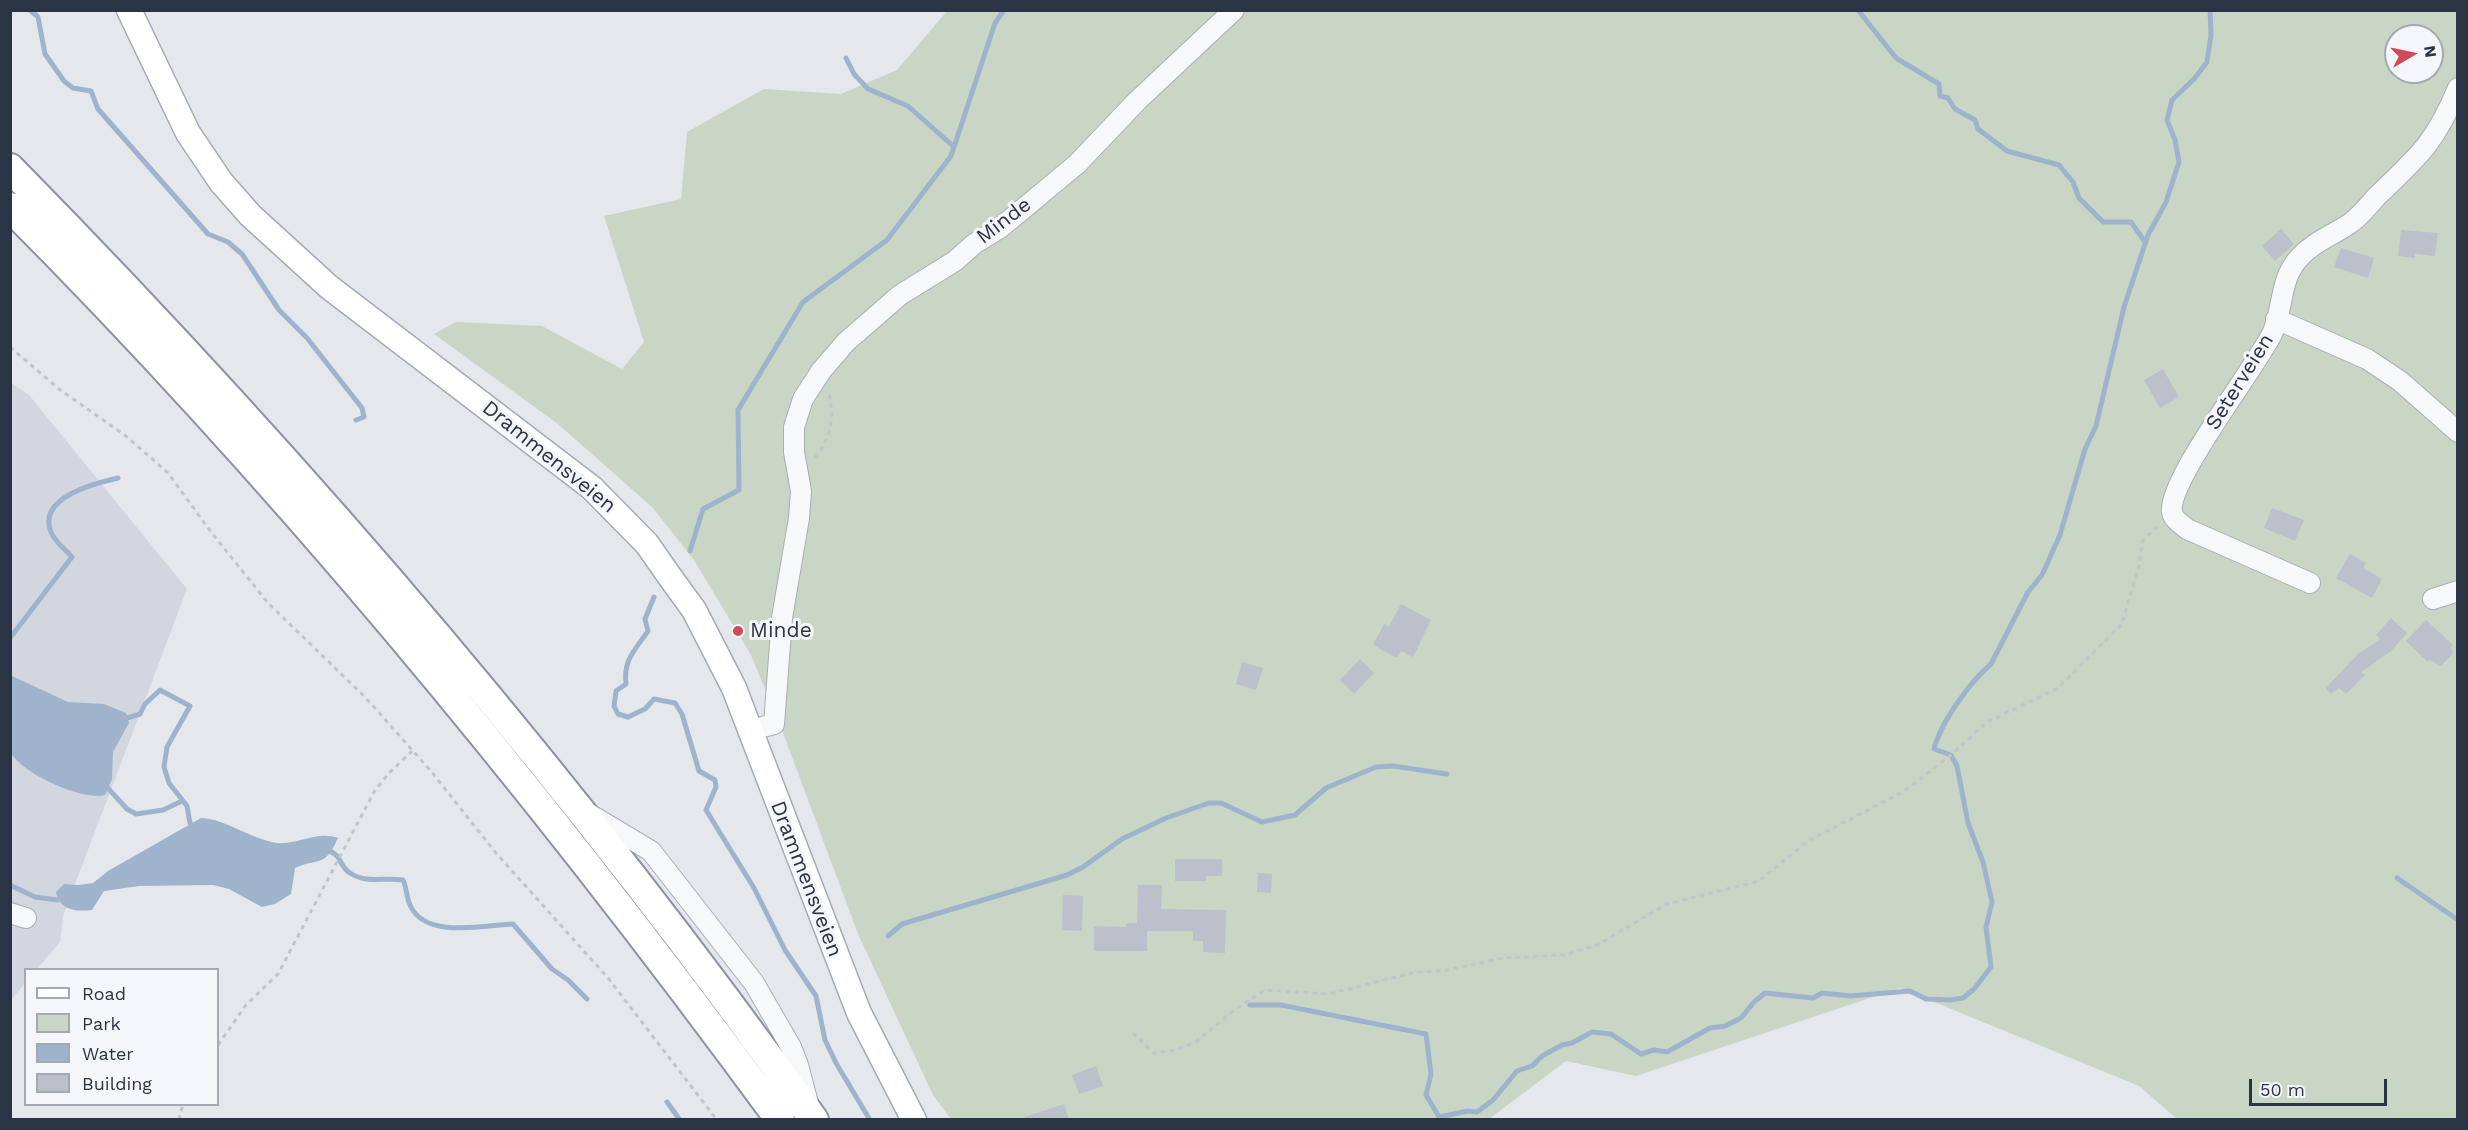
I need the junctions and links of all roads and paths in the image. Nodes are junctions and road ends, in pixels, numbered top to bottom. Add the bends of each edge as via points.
1 (129, 10) edge
2 (1234, 10) edge
3 (2457, 88) edge
4 (12, 169) edge
5 (10, 207) edge
6 (10, 234) edge
7 (72, 271) junction
8 (2276, 319) junction
9 (10, 347) edge
10 (821, 371) junction
11 (2457, 432) edge
12 (797, 465) junction
13 (2172, 512) junction
14 (2310, 583) dead end
15 (2457, 591) edge
16 (2433, 599) dead end
17 (751, 730) junction
18 (412, 751) junction
19 (578, 808) junction
20 (1133, 1033) dead end
21 (219, 1044) edge
22 (812, 1117) edge
23 (717, 1119) edge
24 (780, 1119) edge
25 (914, 1119) edge

1 - 17 main road, Drammensveien via 188,133 221,182 250,215 329,287 592,488 647,544 694,610
2 - 10 street, Minde via 1077,164 1000,228 900,295 846,342
3 - 8 street, Seterveien via 2434,139 2417,159 2356,219 2323,238 2299,259 2286,277
4 - 19 highway via 292,469
5 - 7 highway
6 - 7 highway
7 - 24 highway via 220,429 472,721 609,893
8 - 11 street via 2367,359 2400,381
8 - 13 street, Seterveien via 2260,356 2198,451 2178,490
9 - 18 path via 168,473 268,603 365,698
10 - 12 street, Minde via 802,399 794,427
10 - 12 path via 827,380 833,413 828,440 815,458
12 - 17 street, Minde via 800,509 782,618 774,724
13 - 14 street via 2187,529
13 - 20 path via 2143,540 2122,624 2058,688 1987,722 1903,792 1808,842 1759,881 1667,904 1597,945 1564,955 1503,958 1442,972 1416,972 1328,994 1264,990 1197,1041 1176,1050 1154,1053
15 - 16 street
17 - 25 main road, Drammensveien via 859,1013
18 - 21 path via 374,792 278,974 246,1005
18 - 23 path via 496,853 608,978
19 - 22 highway
19 - 22 street via 651,851 754,983 781,1026 798,1065

